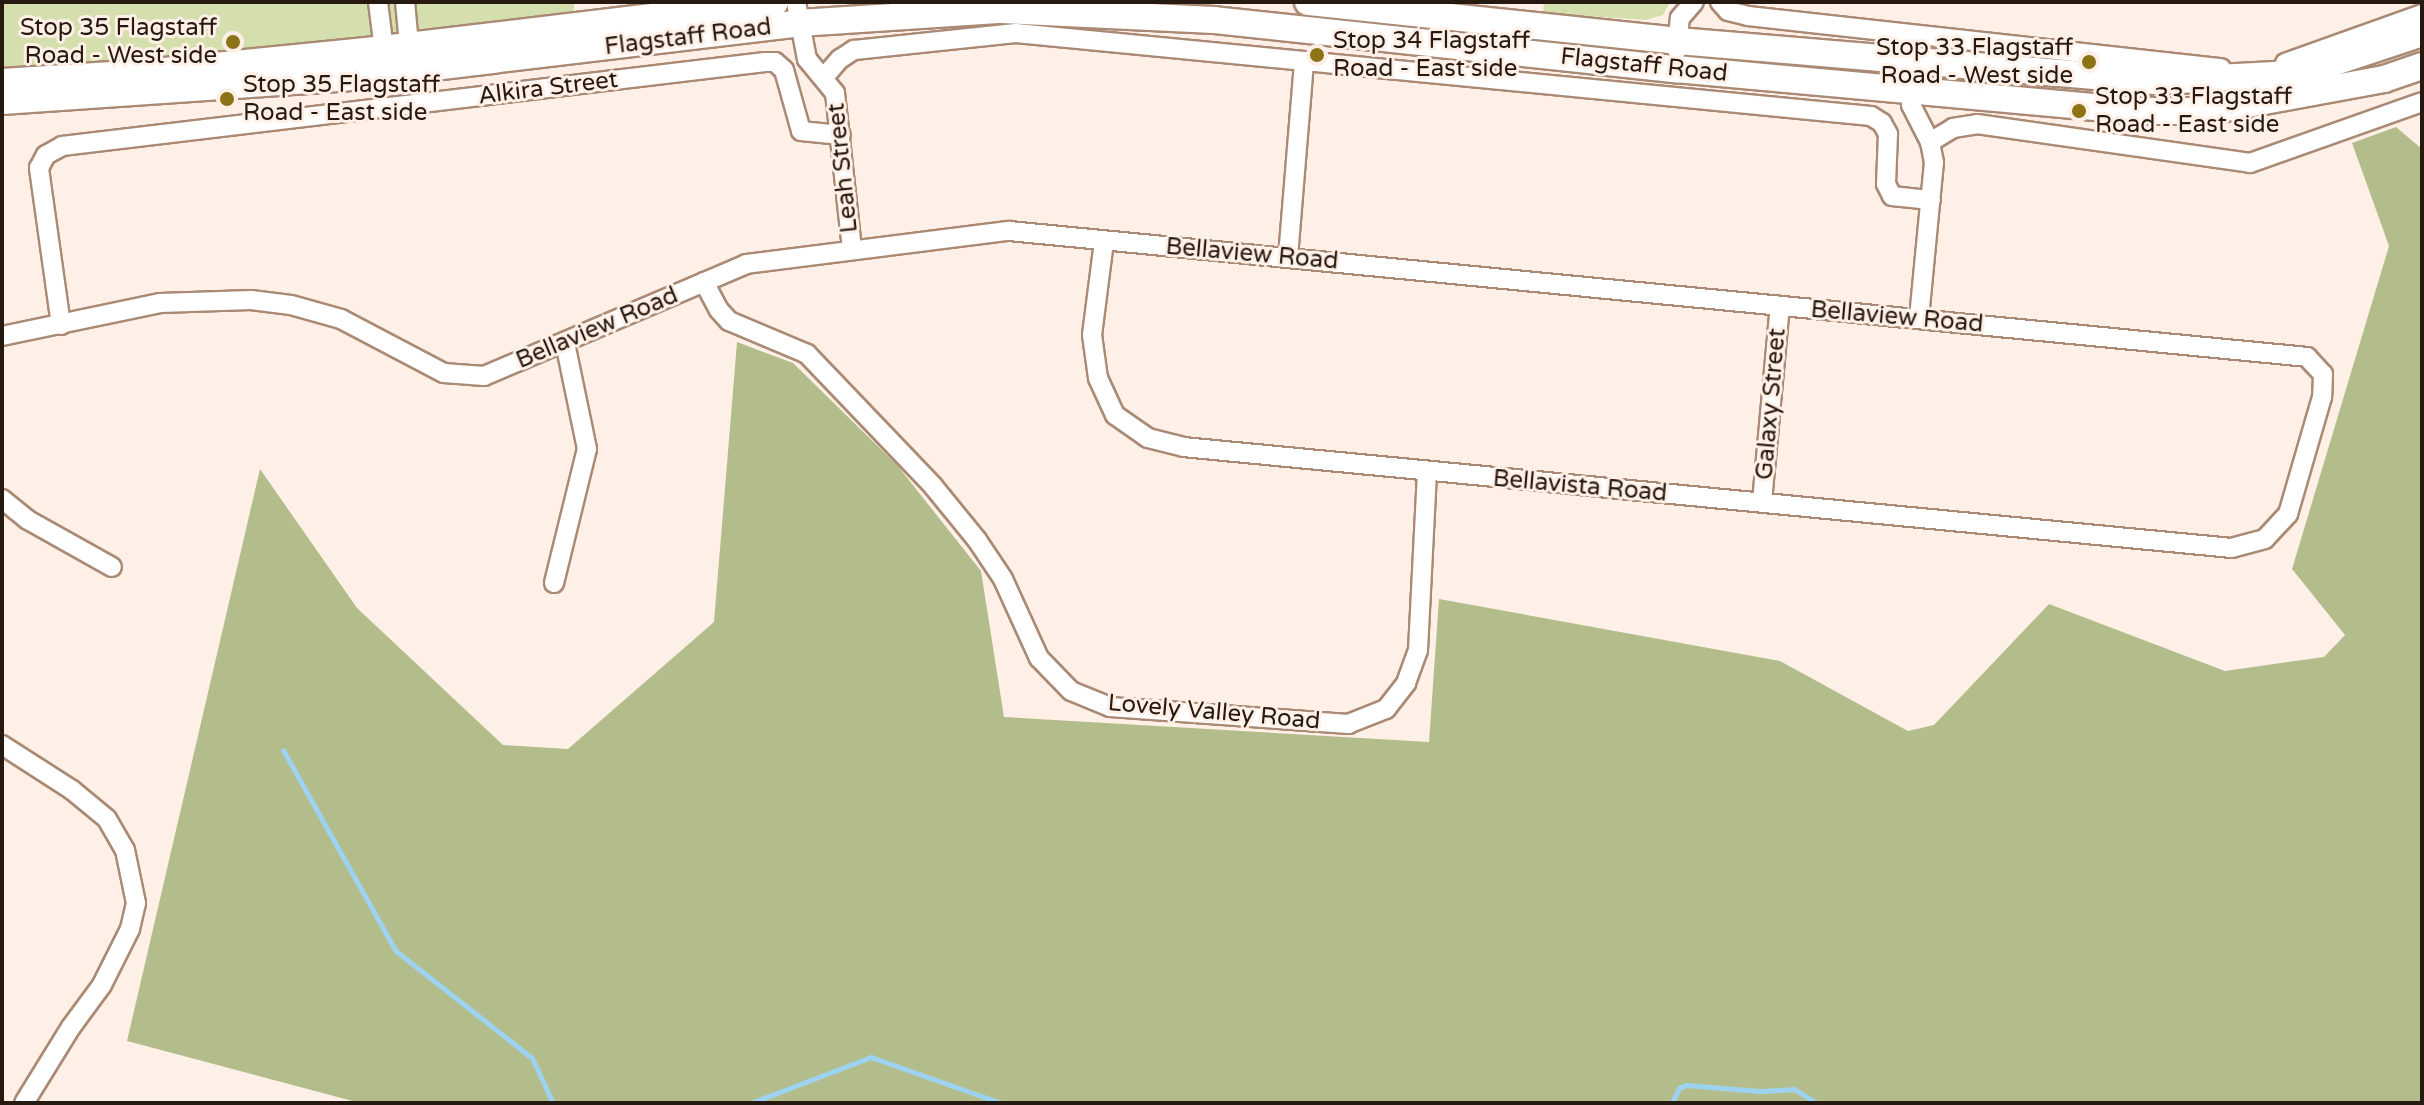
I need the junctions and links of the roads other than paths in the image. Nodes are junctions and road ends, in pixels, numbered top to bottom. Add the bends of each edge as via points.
1 (378, 2) edge
2 (405, 2) edge
3 (775, 2) edge
4 (1308, 2) edge
5 (1694, 2) edge
6 (1720, 2) edge
7 (1216, 11) edge
8 (797, 13) edge
9 (2422, 14) edge
10 (2422, 33) edge
11 (1678, 41) junction
12 (398, 59) junction
13 (1913, 61) junction
14 (1304, 63) junction
15 (2422, 66) edge
16 (1676, 69) junction
17 (825, 76) junction
18 (2, 82) edge
19 (1911, 90) junction
20 (2, 101) edge
21 (2422, 102) edge
22 (841, 135) junction
23 (1930, 142) junction
24 (1931, 200) junction
25 (1104, 241) junction
26 (852, 249) junction
27 (1288, 257) junction
28 (704, 282) junction
29 (1780, 306) junction
30 (1919, 318) junction
31 (61, 325) junction
32 (2, 336) edge
33 (565, 343) junction
34 (1427, 472) junction
35 (2, 499) edge
36 (1762, 502) junction
37 (2232, 548) joint
38 (112, 567) dead end
39 (554, 583) dead end
40 (2, 745) edge
41 (24, 1103) edge

1 - 12 street
2 - 12 street
3 - 12 main road, Flagstaff Road
4 - 11 main road, Flagstaff Road
5 - 11 street via 1680,18
6 - 9 street via 1728,11 1748,16 2245,71 2296,60
7 - 8 main road, Flagstaff Road
7 - 16 main road, Flagstaff Road
8 - 12 main road, Flagstaff Road
8 - 17 street, Leah Street via 807,59
10 - 13 main road, Flagstaff Road via 2323,66 2222,80 2157,81
11 - 13 main road, Flagstaff Road
11 - 16 street
12 - 18 main road, Flagstaff Road
12 - 20 main road, Flagstaff Road via 158,93
13 - 19 street
14 - 17 street, Flagstaff Road via 1016,33 854,50
14 - 24 street, Flagstaff Road via 1871,116 1888,134 1886,184 1892,196
14 - 27 street
15 - 19 main road, Flagstaff Road via 2384,79 2210,111 2139,111
16 - 19 main road, Flagstaff Road
17 - 22 street, Leah Street via 835,93
19 - 23 street via 1911,105
21 - 23 street via 2250,163 1977,124 1953,128
22 - 26 street, Leah Street
22 - 31 street, Alkira Street via 801,131 784,70 765,62 62,146 46,155 39,168
23 - 24 street
24 - 30 street
25 - 26 street, Bellaview Road via 1009,231
25 - 27 street, Bellaview Road
25 - 34 street, Bellavista Road via 1092,335 1098,378 1115,415 1148,438 1184,447
26 - 28 street, Bellaview Road via 746,264
27 - 29 street, Bellaview Road
28 - 33 street, Bellaview Road
28 - 34 street, Lovely Valley Road via 729,321 807,354 977,540 1003,579 1039,658 1071,691 1110,707 1348,724 1386,709 1406,683 1418,650
29 - 30 street, Bellaview Road
29 - 36 street, Galaxy Street
30 - 37 street, Bellaview Road via 2307,357 2323,374 2322,397 2288,514 2265,539
31 - 32 street, Bellaview Road
31 - 33 street, Bellaview Road via 160,303 251,300 291,305 341,319 444,373 462,377 484,376
33 - 39 street via 587,449
34 - 36 street, Bellavista Road
35 - 38 street via 28,520
36 - 37 street, Bellavista Road
40 - 41 street via 107,819 125,850 136,903 130,929 106,978

